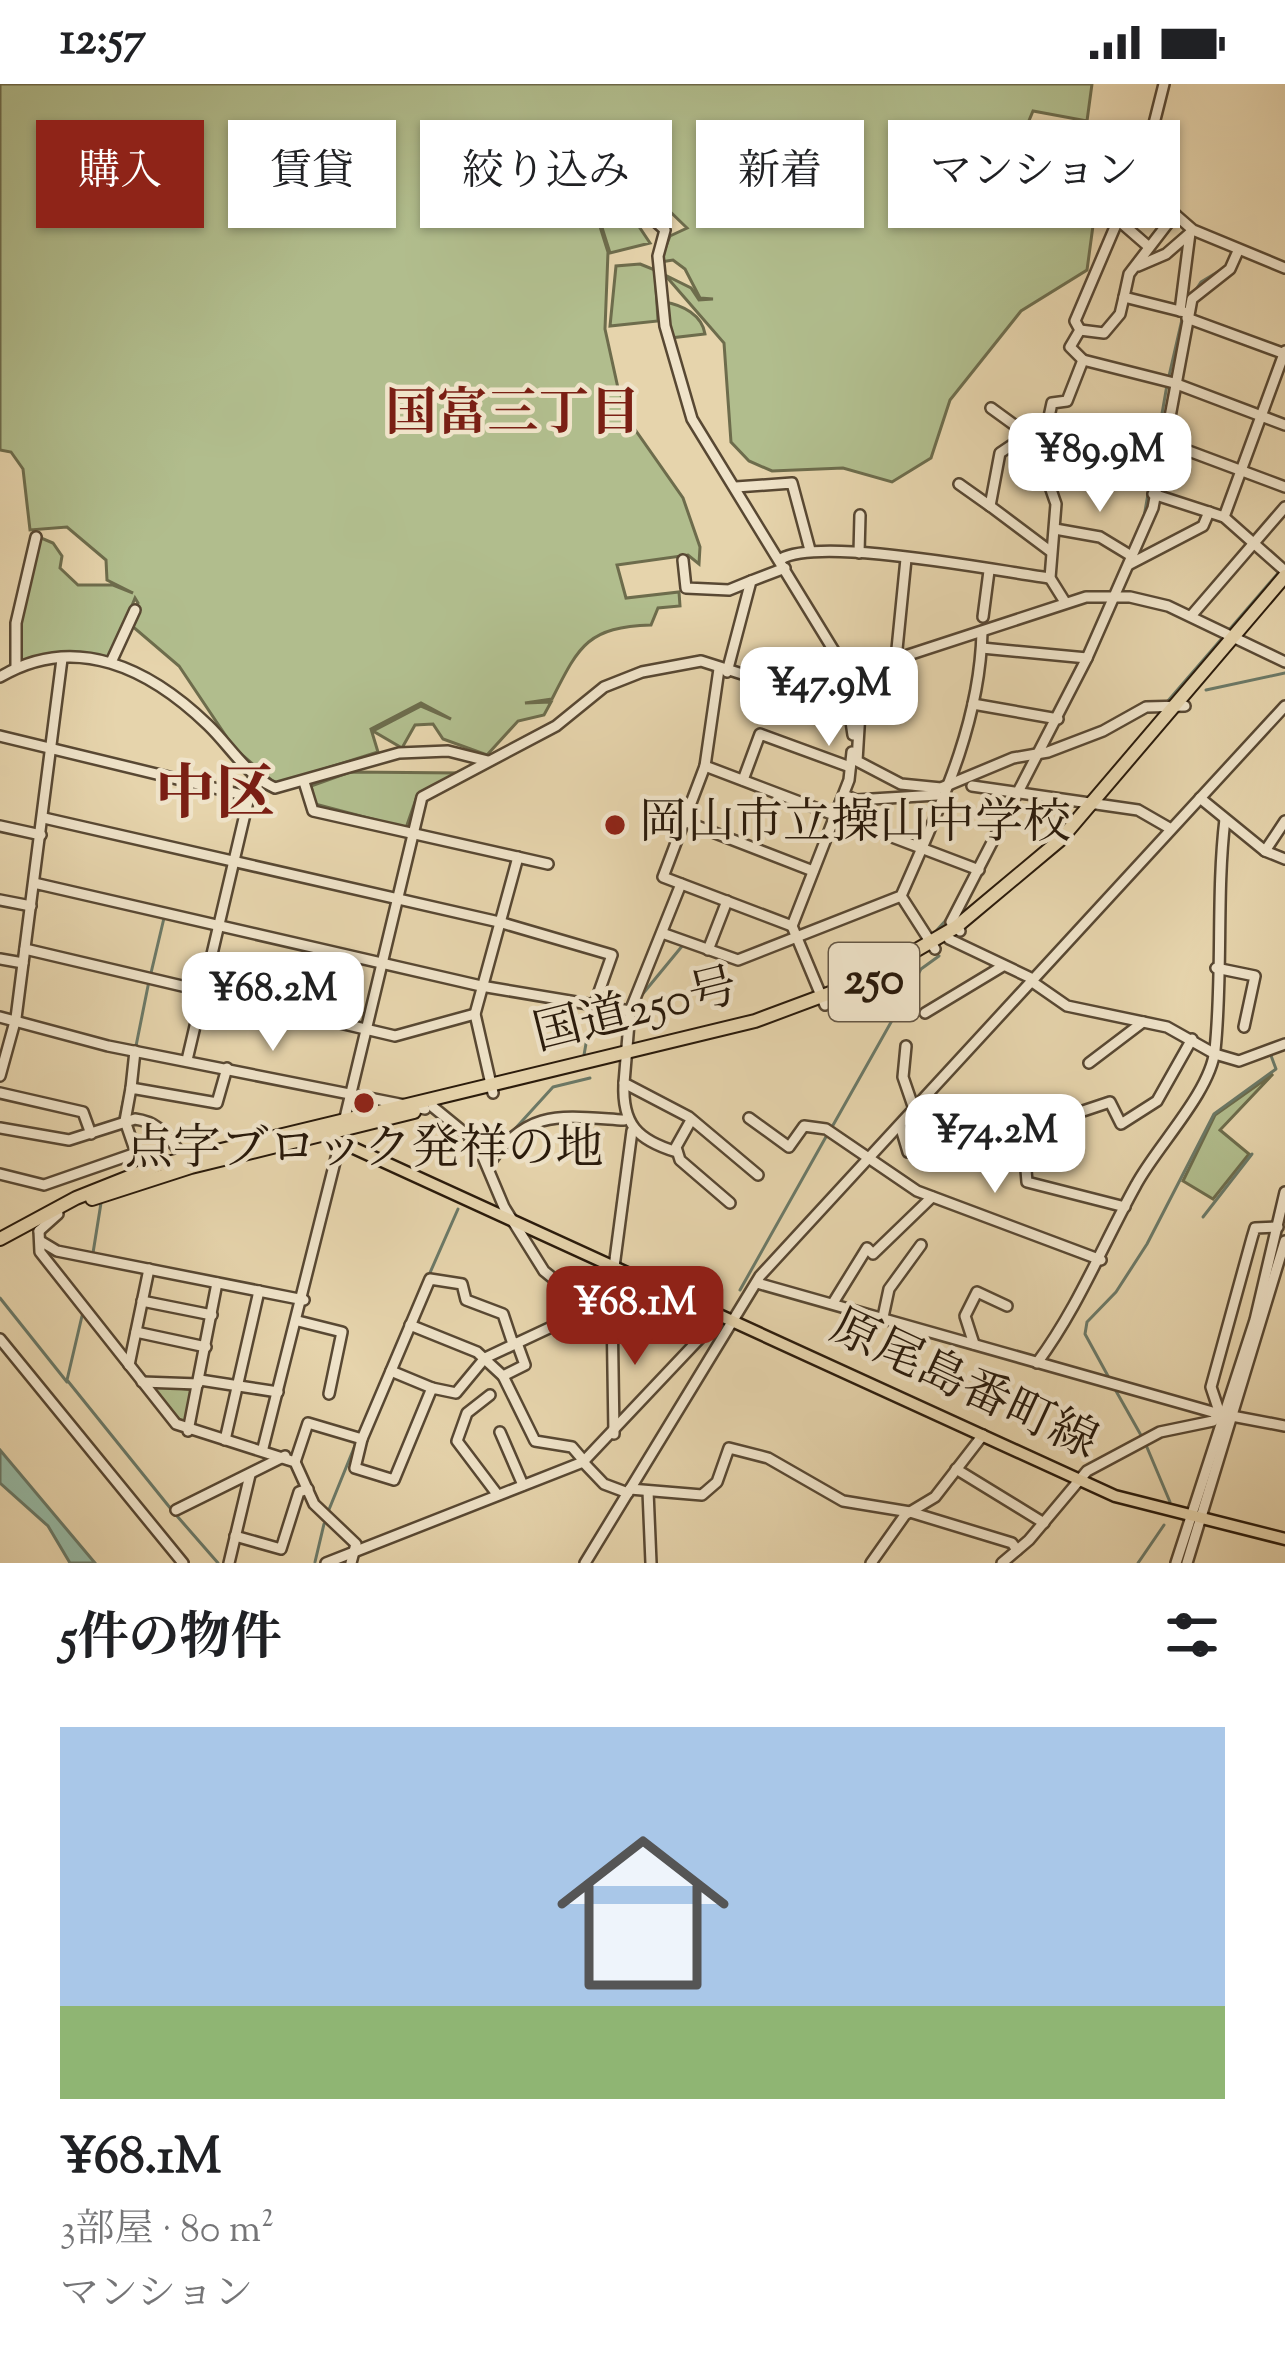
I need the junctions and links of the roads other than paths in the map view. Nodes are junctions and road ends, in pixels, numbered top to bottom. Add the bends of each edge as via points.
1 (1164, 84) edge
2 (1155, 120) edge
3 (1180, 220) edge
4 (663, 228) edge
5 (1115, 228) edge
6 (1127, 228) edge
7 (1164, 228) edge
8 (1191, 232) junction
9 (1149, 247) junction
10 (1235, 259) junction
11 (1134, 267) junction
12 (1285, 268) edge
13 (1124, 297) junction
14 (1185, 313) junction
15 (1080, 330) junction
16 (1285, 353) edge
17 (1083, 360) junction
18 (1170, 382) junction
19 (992, 408) dead end
20 (1262, 416) junction
21 (1285, 425) edge
22 (1028, 435) junction
23 (1042, 441) junction
24 (1162, 441) junction
25 (1241, 470) junction
26 (959, 484) dead end
27 (736, 487) junction
28 (1285, 487) edge
29 (1153, 494) junction
30 (990, 506) junction
31 (1285, 507) edge
32 (1209, 512) junction
33 (860, 515) dead end
34 (1224, 517) junction
35 (1055, 529) junction
36 (36, 537) dead end
37 (1253, 544) junction
38 (810, 550) junction
39 (1050, 551) junction
40 (859, 553) junction
41 (1130, 558) junction
42 (683, 560) dead end
43 (906, 560) junction
44 (783, 564) junction
45 (989, 571) junction
46 (1285, 573) edge
47 (1050, 578) junction
48 (751, 580) junction
49 (1285, 588) edge
50 (1113, 596) junction
51 (1064, 602) junction
52 (135, 610) dead end
53 (1191, 616) junction
54 (983, 617) dead end
55 (982, 632) junction
56 (1237, 639) junction
57 (982, 648) junction
58 (62, 658) junction
59 (896, 658) junction
60 (1084, 658) junction
61 (112, 660) junction
62 (1285, 662) edge
63 (16, 668) junction
64 (723, 671) junction
65 (0, 677) edge
66 (848, 681) junction
67 (973, 704) junction
68 (1181, 705) junction
69 (1284, 710) edge
70 (1055, 718) junction
71 (0, 736) edge
72 (53, 749) junction
73 (1037, 754) junction
74 (488, 760) junction
75 (705, 766) junction
76 (850, 767) junction
77 (254, 776) junction
78 (743, 780) junction
79 (304, 782) junction
80 (972, 786) dead end
81 (950, 789) junction
82 (1018, 793) junction
83 (248, 796) junction
84 (844, 796) junction
85 (1200, 798) junction
86 (1095, 804) junction
87 (835, 815) junction
88 (44, 818) junction
89 (1225, 818) junction
90 (684, 820) junction
91 (1285, 821) edge
92 (0, 826) edge
93 (1171, 829) junction
94 (41, 835) junction
95 (411, 835) junction
96 (922, 848) junction
97 (1265, 851) junction
98 (518, 857) junction
99 (1285, 859) edge
100 (233, 860) junction
101 (548, 864) dead end
102 (976, 869) junction
103 (810, 870) junction
104 (34, 883) junction
105 (681, 884) junction
106 (901, 896) junction
107 (397, 898) junction
108 (0, 900) edge
109 (727, 901) junction
110 (32, 906) junction
111 (500, 922) junction
112 (218, 925) junction
113 (794, 932) junction
114 (662, 933) junction
115 (955, 933) junction
116 (933, 946) junction
117 (25, 949) junction
118 (708, 950) junction
119 (0, 958) edge
120 (23, 962) junction
121 (380, 962) junction
122 (1004, 966) junction
123 (1216, 968) junction
124 (1032, 980) junction
125 (481, 986) junction
126 (203, 991) junction
127 (824, 1002) junction
128 (595, 1004) junction
129 (630, 1011) junction
130 (925, 1013) dead end
131 (475, 1014) junction
132 (0, 1017) edge
133 (16, 1018) junction
134 (1143, 1022) junction
135 (1244, 1027) dead end
136 (365, 1029) junction
137 (1192, 1039) junction
138 (1285, 1044) edge
139 (906, 1046) dead end
140 (135, 1051) junction
141 (1215, 1054) junction
142 (627, 1058) junction
143 (187, 1060) junction
144 (1089, 1063) dead end
145 (227, 1068) junction
146 (0, 1074) edge
147 (623, 1083) junction
148 (131, 1088) junction
149 (492, 1089) junction
150 (0, 1093) edge
151 (350, 1093) junction
152 (409, 1106) junction
153 (429, 1108) junction
154 (914, 1109) junction
155 (1080, 1112) dead end
156 (749, 1118) dead end
157 (624, 1120) junction
158 (125, 1121) junction
159 (690, 1122) junction
160 (900, 1125) junction
161 (0, 1128) edge
162 (292, 1130) junction
163 (632, 1131) junction
164 (91, 1134) junction
165 (322, 1134) junction
166 (345, 1134) junction
167 (1043, 1142) dead end
168 (1024, 1146) junction
169 (677, 1152) junction
170 (186, 1158) junction
171 (868, 1158) junction
172 (487, 1163) junction
173 (0, 1174) edge
174 (758, 1175) dead end
175 (1285, 1192) edge
176 (932, 1197) junction
177 (730, 1202) dead end
178 (1126, 1207) junction
179 (58, 1214) junction
180 (511, 1220) junction
181 (1278, 1228) junction
182 (39, 1232) junction
183 (1285, 1241) edge
184 (0, 1242) edge
185 (920, 1245) dead end
186 (1101, 1260) junction
187 (149, 1269) junction
188 (618, 1269) junction
189 (218, 1283) junction
190 (757, 1283) junction
191 (260, 1292) junction
192 (609, 1299) junction
193 (304, 1300) junction
194 (142, 1301) junction
195 (833, 1303) junction
196 (1007, 1306) dead end
197 (212, 1315) junction
198 (883, 1318) junction
199 (727, 1319) junction
200 (298, 1321) junction
201 (410, 1325) junction
202 (136, 1332) junction
203 (0, 1339) edge
204 (515, 1344) junction
205 (974, 1344) junction
206 (206, 1347) junction
207 (485, 1358) junction
208 (1036, 1363) junction
209 (129, 1365) junction
210 (391, 1371) junction
211 (503, 1376) junction
212 (142, 1382) junction
213 (199, 1382) junction
214 (240, 1385) junction
215 (432, 1388) junction
216 (278, 1392) junction
217 (329, 1394) dead end
218 (490, 1395) dead end
219 (1226, 1415) junction
220 (1285, 1426) edge
221 (188, 1431) junction
222 (500, 1432) dead end
223 (614, 1434) junction
224 (982, 1435) junction
225 (362, 1439) junction
226 (225, 1440) junction
227 (536, 1442) junction
228 (263, 1448) junction
229 (511, 1452) junction
230 (290, 1459) junction
231 (584, 1461) junction
232 (956, 1469) junction
233 (250, 1475) junction
234 (1079, 1480) junction
235 (523, 1485) junction
236 (308, 1489) junction
237 (629, 1491) junction
238 (648, 1491) junction
239 (497, 1495) junction
240 (176, 1510) dead end
241 (910, 1512) junction
242 (1195, 1519) junction
243 (1044, 1523) junction
244 (235, 1536) junction
245 (1285, 1539) edge
246 (1018, 1550) junction
247 (353, 1558) edge
248 (183, 1563) edge
249 (229, 1563) edge
250 (326, 1563) edge
251 (585, 1563) edge
252 (651, 1563) edge
253 (871, 1563) edge
254 (1002, 1563) edge
255 (1176, 1563) edge
256 (1187, 1563) edge

1 - 2 street
3 - 8 street
4 - 27 street via 658,268 674,364 692,419
5 - 15 street via 1075,321
6 - 9 street
7 - 9 street
8 - 10 street
8 - 11 street
8 - 14 street
9 - 11 street
10 - 12 street
10 - 14 street
11 - 13 street
13 - 14 street
13 - 15 street via 1104,333
14 - 16 street
14 - 18 street
15 - 17 street via 1070,347
16 - 20 street
17 - 18 street
17 - 23 street via 1066,401 1052,403
18 - 20 street
18 - 24 street
19 - 22 street
20 - 21 street
20 - 25 street
22 - 23 street
22 - 30 street via 1000,453
23 - 35 street
24 - 25 street
24 - 29 street
25 - 28 street
25 - 34 street
26 - 30 street
27 - 38 street via 792,483
27 - 44 street
29 - 32 street
29 - 41 street
30 - 39 street
31 - 37 street
32 - 34 street
32 - 41 street via 1204,526
33 - 40 street
34 - 37 street
35 - 39 street
35 - 41 street via 1100,538
36 - 63 street via 16,622
37 - 46 street
37 - 53 street
38 - 40 street
38 - 44 street
39 - 47 street
40 - 43 street
41 - 50 street
42 - 48 street via 686,589 729,590
43 - 45 street
43 - 59 street
44 - 48 street
44 - 66 street
45 - 47 street
45 - 54 street
46 - 56 highway, 国道250号 / 250
47 - 51 street
48 - 64 street
49 - 56 highway, 国道250号 / 250
50 - 51 street
50 - 53 street
50 - 60 street
51 - 55 street
52 - 61 street
53 - 56 street
55 - 57 street
55 - 59 street
56 - 62 street
56 - 68 highway, 国道250号 / 250
57 - 60 street
57 - 67 street
58 - 61 street
58 - 63 street
58 - 72 street
59 - 66 street
60 - 70 street
61 - 77 street via 155,681
63 - 65 street
64 - 66 street
64 - 74 street via 683,662 620,679 556,727
64 - 75 street
66 - 76 street
66 - 81 street via 861,695 857,761 916,789
67 - 70 street
67 - 81 street
68 - 73 street via 1142,708
68 - 86 highway, 国道250号 / 250
69 - 85 street
70 - 73 street
71 - 72 street
72 - 83 street
72 - 88 street
73 - 81 street
73 - 82 street
74 - 79 street via 399,753
74 - 95 street via 422,797
75 - 78 street
75 - 90 street
76 - 78 street via 760,734
76 - 84 street
77 - 79 street via 281,789
77 - 83 street
78 - 87 street
79 - 95 street via 313,811
80 - 82 street
81 - 84 street
81 - 96 street
82 - 86 street
82 - 102 street
83 - 100 street
84 - 87 street
85 - 89 street
85 - 93 street
86 - 93 street via 1154,815
86 - 115 highway, 国道250号 / 250 via 1012,892
87 - 96 street
87 - 103 street
88 - 94 street
88 - 100 street
89 - 97 street
89 - 123 street
90 - 103 street
90 - 105 street via 663,877
91 - 97 street
92 - 94 street
93 - 124 street
94 - 104 street
95 - 98 street
95 - 107 street
96 - 102 street
96 - 106 street
97 - 99 street
98 - 101 street
98 - 111 street
100 - 107 street
100 - 112 street
102 - 115 street via 951,922
103 - 113 street
104 - 110 street
104 - 112 street
105 - 109 street
105 - 114 street
106 - 113 street
106 - 116 street
107 - 111 street
107 - 121 street
108 - 110 street
109 - 113 street
109 - 118 street
110 - 117 street
111 - 125 street
111 - 128 street via 612,956
112 - 121 street
112 - 126 street
113 - 118 street via 739,960
113 - 127 street
114 - 118 street
114 - 129 street
115 - 116 highway, 国道250号 / 250
115 - 122 street
116 - 127 highway, 国道250号 / 250
117 - 120 street
117 - 126 street
119 - 120 street
120 - 133 street
121 - 125 street
121 - 136 street
122 - 124 street
122 - 130 street
123 - 135 street via 1255,976
123 - 141 street
124 - 134 street via 1067,1006
124 - 154 street
125 - 128 street
125 - 131 street
126 - 136 street
126 - 143 street
127 - 142 highway, 国道250号 / 250
128 - 129 street
129 - 142 street
131 - 136 street via 394,1036
131 - 149 street
132 - 133 street
133 - 140 street
133 - 146 street
134 - 137 street
134 - 144 street
136 - 151 street
137 - 141 street
137 - 155 street via 1146,1112 1121,1124 1110,1102
138 - 141 street via 1247,1063
139 - 154 street via 903,1077
140 - 143 street
140 - 148 street
141 - 178 street
142 - 147 street
142 - 149 highway, 国道250号 / 250
143 - 145 street
145 - 148 street via 217,1103
145 - 151 street
147 - 157 street
147 - 159 street
148 - 158 street
149 - 152 highway, 国道250号 / 250
149 - 153 highway, 国道250号 / 250
150 - 164 street via 83,1112
151 - 152 street
151 - 166 street
152 - 153 street
152 - 166 highway, 国道250号 / 250
153 - 166 highway, 国道250号 / 250
153 - 172 street via 477,1143
154 - 160 street
156 - 171 street via 789,1147 804,1126 830,1131
157 - 163 street
157 - 172 street via 575,1113 522,1126
158 - 164 street
158 - 170 street via 163,1128
158 - 173 street via 136,1153 44,1186
159 - 169 street
159 - 174 street
160 - 168 street via 908,1152 988,1154
160 - 171 street
161 - 164 street via 52,1141
162 - 165 main road
162 - 166 highway, 国道250号 / 250
162 - 170 highway, 国道250号 / 250
163 - 169 street
163 - 188 street
165 - 166 highway, 国道250号 / 250
165 - 179 highway, 国道250号 / 250 via 141,1181
166 - 180 main road, 原尾島番町線
166 - 193 street
167 - 168 street
168 - 178 street via 1028,1182
169 - 177 street
170 - 184 highway, 国道250号 / 250 via 110,1183
171 - 176 street
171 - 190 street
172 - 180 street
175 - 181 street
176 - 186 street
176 - 195 street via 873,1254 867,1248
178 - 186 street
179 - 182 street
179 - 184 highway, 国道250号 / 250
180 - 188 main road, 原尾島番町線
180 - 192 street via 550,1277
181 - 219 street
181 - 219 street via 1255,1228 1252,1238 1211,1388
182 - 187 street via 44,1248
182 - 209 street via 40,1252
183 - 219 street
185 - 198 street via 889,1289
186 - 208 street
187 - 189 street
187 - 194 street
188 - 192 street
188 - 199 main road, 原尾島番町線
189 - 191 street
189 - 197 street
190 - 195 street
190 - 199 street
191 - 193 street
191 - 214 street
192 - 204 street
192 - 223 street
193 - 200 street
194 - 197 street
194 - 202 street
195 - 198 street
196 - 205 street via 976,1292 965,1316
197 - 206 street
198 - 205 street
199 - 223 street
199 - 224 main road, 原尾島番町線
199 - 237 street
200 - 216 street
200 - 217 street via 343,1332
201 - 204 street via 435,1276 503,1314
201 - 207 street
201 - 210 street
202 - 206 street
202 - 209 street
203 - 248 street
204 - 207 street
204 - 211 street via 525,1365
205 - 208 street
206 - 213 street
207 - 211 street
207 - 215 street via 456,1393
208 - 219 street
209 - 212 street
210 - 215 street
210 - 225 street
211 - 227 street
212 - 213 street
212 - 221 street
213 - 214 street
213 - 221 street
214 - 216 street
214 - 226 street
215 - 225 street via 394,1480 355,1468
216 - 228 street
218 - 239 street via 467,1413 457,1442
219 - 220 street
219 - 234 street via 1160,1432
219 - 242 street
221 - 226 street
222 - 229 street
223 - 231 street
224 - 232 street
224 - 234 main road, 原尾島番町線
225 - 230 street via 308,1423
226 - 228 street
227 - 229 street
227 - 231 street via 572,1447
228 - 230 street
229 - 235 street
230 - 233 street
230 - 236 street
231 - 235 street
231 - 237 street via 604,1484
232 - 241 street via 935,1497
232 - 243 street
233 - 240 street
233 - 244 street
234 - 242 main road, 原尾島番町線
234 - 243 street
235 - 239 street
236 - 244 street via 299,1492 281,1549
236 - 247 street via 324,1518 356,1544
237 - 238 street
237 - 251 street
238 - 241 street via 703,1495 729,1448 768,1458 843,1501
238 - 252 street
239 - 247 street
241 - 246 street
241 - 253 street
242 - 245 main road, 原尾島番町線
242 - 255 street
242 - 256 street
243 - 246 street
244 - 249 street
246 - 254 street
247 - 250 street

